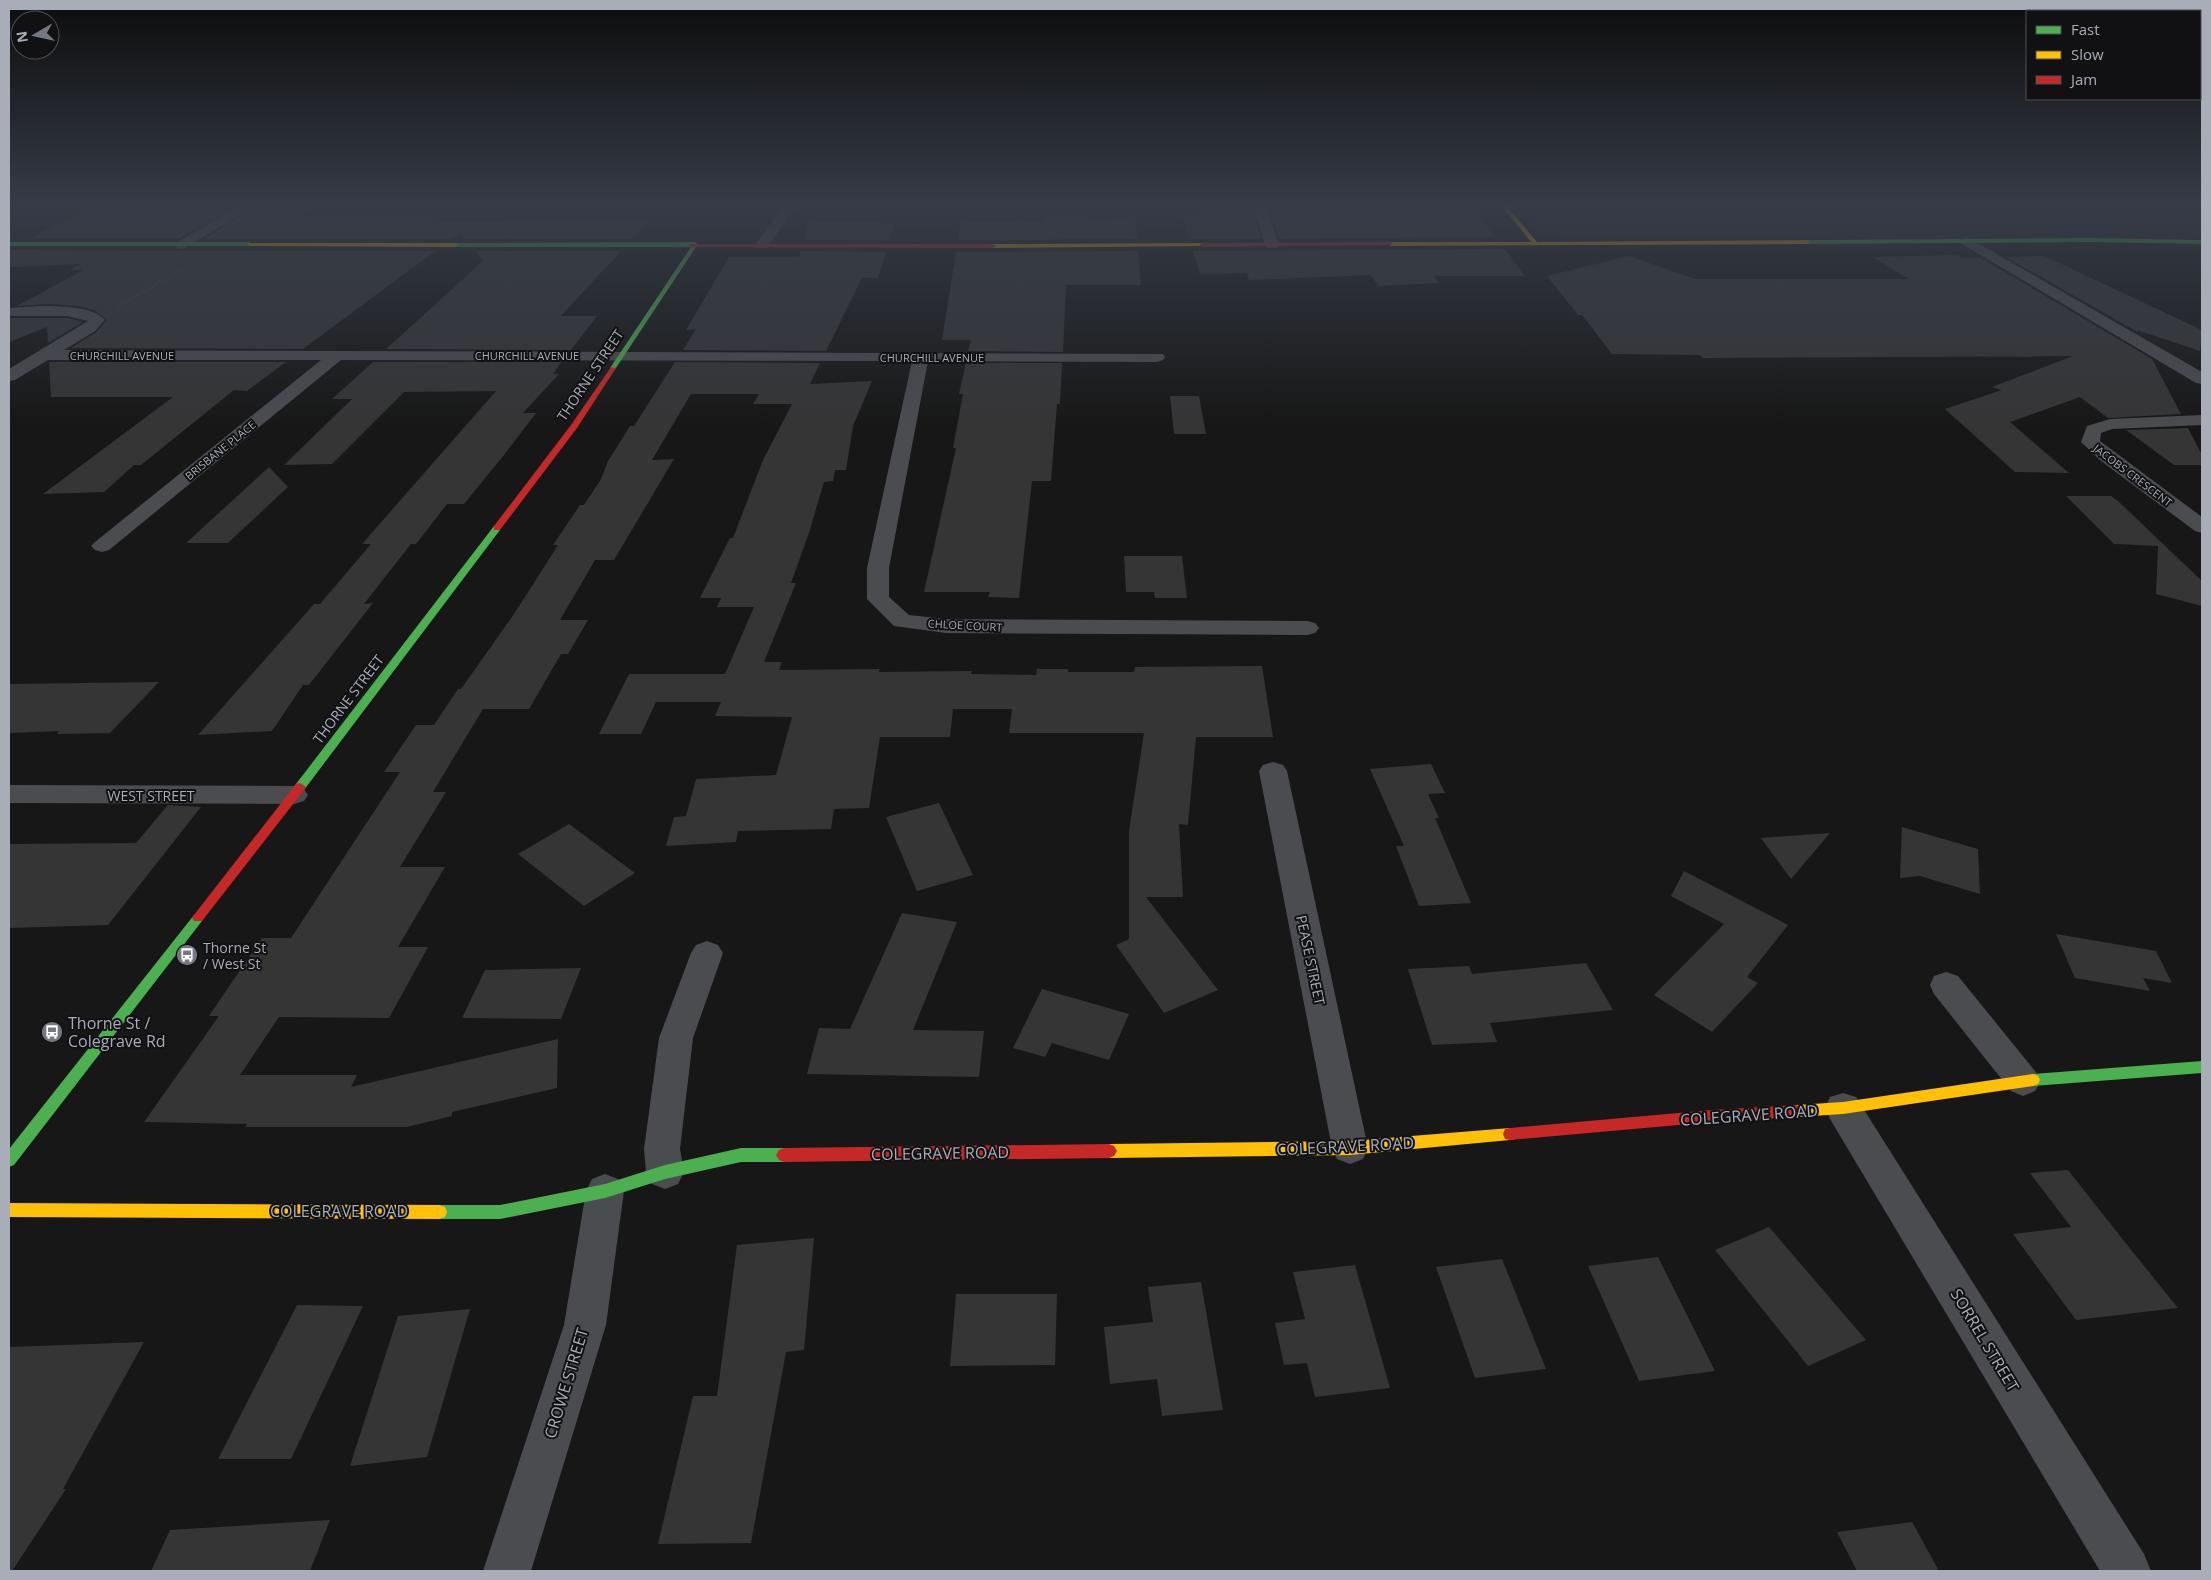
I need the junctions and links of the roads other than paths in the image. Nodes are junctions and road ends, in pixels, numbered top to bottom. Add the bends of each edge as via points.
1 (672, 279) edge
2 (2031, 279) edge
3 (9, 312) edge
4 (46, 355) junction
5 (338, 355) junction
6 (622, 355) junction
7 (921, 357) junction
8 (1157, 357) dead end
9 (9, 376) edge
10 (2202, 379) edge
11 (2202, 420) edge
12 (2202, 527) edge
13 (102, 546) dead end
14 (1306, 628) dead end
15 (1272, 771) dead end
16 (9, 794) edge
17 (294, 795) junction
18 (707, 953) dead end
19 (1946, 985) dead end
20 (2202, 1067) edge
21 (2023, 1081) junction
22 (1843, 1108) junction
23 (1350, 1148) junction
24 (9, 1160) edge
25 (665, 1172) junction
26 (605, 1191) junction
27 (9, 1210) edge
28 (507, 1571) edge
29 (2127, 1571) edge

1 - 6 main road, THORNE STREET
2 - 10 street
3 - 4 street via 65,311 88,314 96,320 90,328
4 - 5 street, CHURCHILL AVENUE
4 - 9 street
5 - 6 street, CHURCHILL AVENUE
5 - 13 street, BRISBANE PLACE
6 - 7 street, CHURCHILL AVENUE
6 - 17 main road, THORNE STREET via 574,426
7 - 8 street, CHURCHILL AVENUE
7 - 14 street, CHLOE COURT via 878,568 878,598 902,621 946,626
11 - 12 street, JACOBS CRESCENT via 2110,424 2093,430 2090,442
15 - 23 street, PEASE STREET
16 - 17 street, WEST STREET
17 - 24 main road, THORNE STREET
18 - 25 street via 676,1038 662,1149
19 - 21 street
20 - 21 main road, COLEGRAVE ROAD
21 - 22 main road, COLEGRAVE ROAD
22 - 23 main road, COLEGRAVE ROAD via 1712,1116
22 - 29 street, SORREL STREET
23 - 25 main road, COLEGRAVE ROAD via 742,1155
25 - 26 main road, COLEGRAVE ROAD
26 - 27 main road, COLEGRAVE ROAD via 500,1212
26 - 28 street, CROWE STREET via 585,1325

